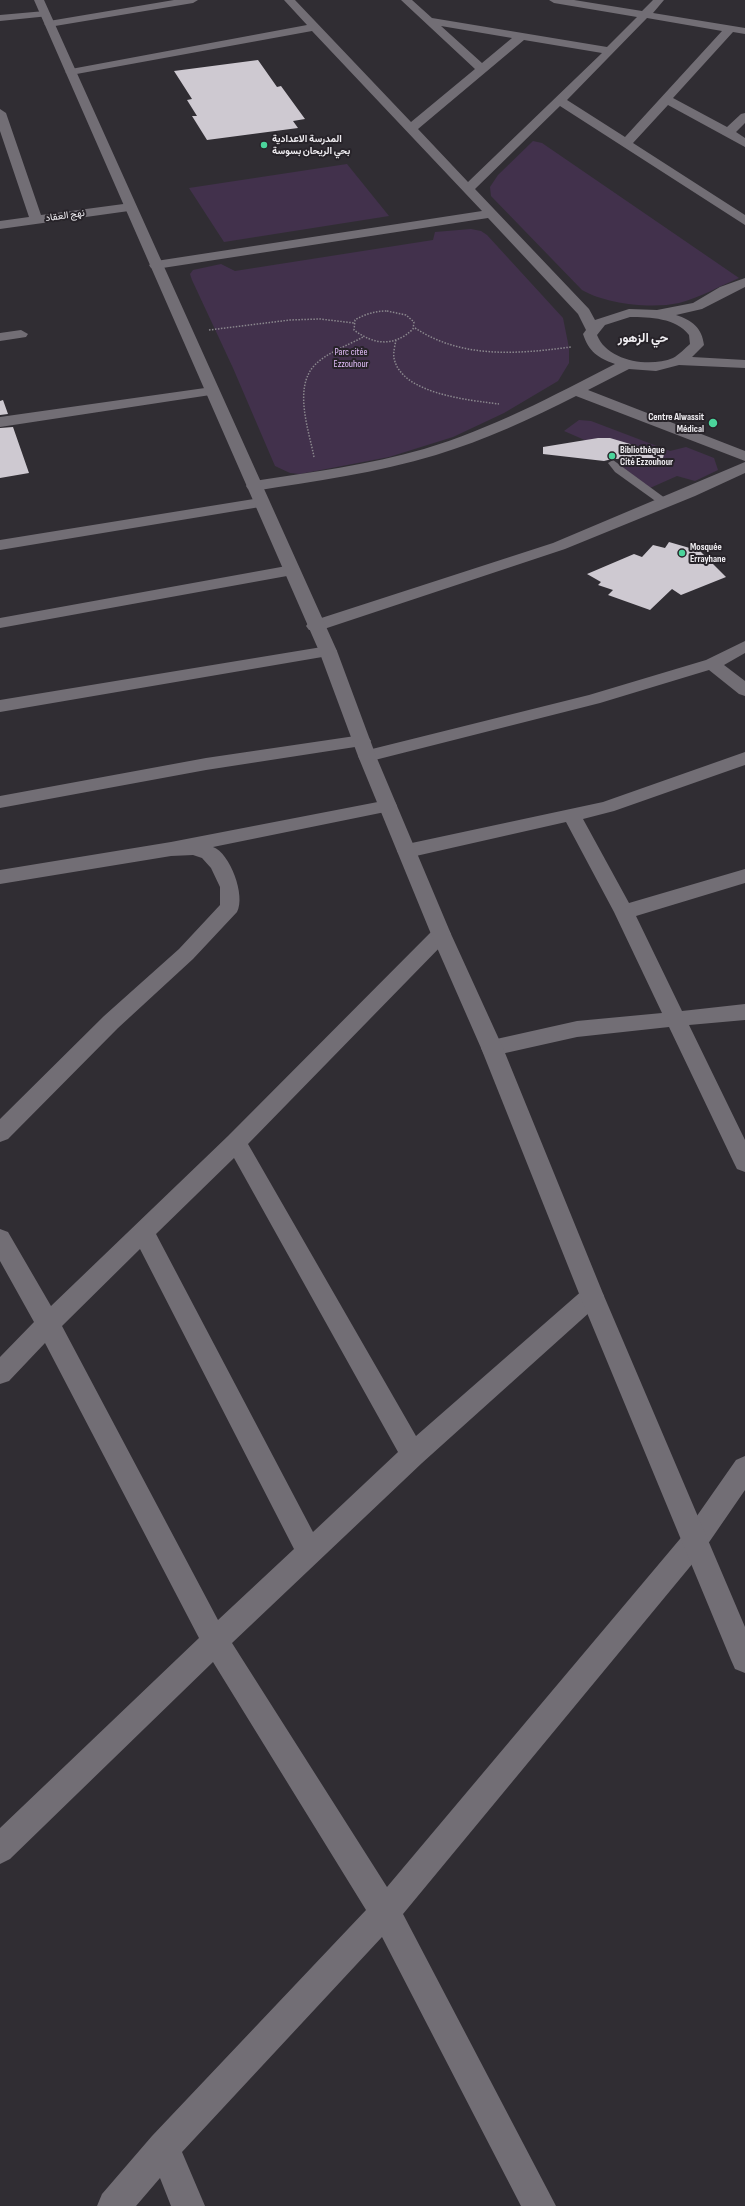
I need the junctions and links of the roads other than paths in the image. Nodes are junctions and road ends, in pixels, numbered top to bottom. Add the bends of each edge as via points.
1 (39, 0) edge
2 (193, 0) edge
3 (289, 0) edge
4 (406, 0) edge
5 (659, 0) edge
6 (560, 1) edge
7 (167, 2) edge
8 (645, 16) junction
9 (0, 18) edge
10 (47, 19) junction
11 (427, 20) junction
12 (314, 27) junction
13 (730, 29) junction
14 (745, 31) edge
15 (520, 36) junction
16 (610, 51) junction
17 (482, 69) junction
18 (71, 72) junction
19 (666, 99) junction
20 (559, 100) junction
21 (0, 113) edge
22 (745, 117) edge
23 (410, 129) junction
24 (728, 132) junction
25 (626, 143) junction
26 (745, 143) edge
27 (467, 190) junction
28 (131, 208) junction
29 (490, 214) junction
30 (36, 220) junction
31 (745, 221) edge
32 (0, 225) edge
33 (156, 265) junction
34 (745, 282) edge
35 (566, 295) junction
36 (697, 306) junction
37 (629, 313) junction
38 (657, 314) junction
39 (686, 324) junction
40 (592, 329) junction
41 (21, 334) dead end
42 (0, 337) edge
43 (697, 345) junction
44 (596, 349) junction
45 (680, 361) junction
46 (745, 363) edge
47 (627, 364) junction
48 (575, 390) junction
49 (212, 391) junction
50 (0, 422) edge
51 (745, 456) edge
52 (612, 463) dead end
53 (745, 467) edge
54 (257, 494) junction
55 (665, 503) junction
56 (0, 545) edge
57 (292, 570) junction
58 (0, 623) edge
59 (315, 626) junction
60 (745, 646) edge
61 (328, 651) junction
62 (712, 664) junction
63 (745, 690) edge
64 (0, 706) edge
65 (364, 748) junction
66 (745, 758) edge
67 (0, 802) edge
68 (388, 806) junction
69 (571, 815) junction
70 (170, 849) junction
71 (407, 851) junction
72 (745, 876) edge
73 (0, 877) edge
74 (624, 912) junction
75 (441, 934) junction
76 (745, 1012) edge
77 (676, 1019) junction
78 (492, 1048) junction
79 (0, 1133) edge
80 (236, 1142) junction
81 (745, 1162) edge
82 (143, 1232) junction
83 (0, 1238) edge
84 (592, 1296) junction
85 (48, 1324) junction
86 (0, 1373) edge
87 (413, 1455) junction
88 (745, 1468) edge
89 (694, 1542) junction
90 (310, 1553) junction
91 (215, 1641) junction
92 (745, 1660) edge
93 (0, 1850) edge
94 (385, 1912) junction
95 (164, 2148) junction
96 (114, 2206) edge
97 (188, 2206) edge
98 (540, 2206) edge

1 - 10 street
2 - 7 street
3 - 12 street
4 - 11 street
5 - 8 street
6 - 8 street
7 - 10 street
8 - 13 street
8 - 16 street
9 - 10 street
10 - 18 street
11 - 15 street
11 - 17 street
12 - 18 street
12 - 23 street
13 - 14 street
13 - 19 street
15 - 16 street
15 - 17 street
16 - 20 street
17 - 23 street
18 - 28 street
19 - 24 street
19 - 25 street
20 - 25 street
20 - 27 street
21 - 30 street
22 - 24 street
23 - 27 street
24 - 26 street
25 - 31 street
27 - 29 street
28 - 30 street, نهج العقاد
28 - 33 street
29 - 33 street
29 - 35 street
30 - 32 street, نهج العقاد
33 - 49 street
34 - 36 street
35 - 37 street
35 - 40 street via 584,312
36 - 38 street
36 - 39 street
37 - 38 street
37 - 40 street via 612,316
38 - 39 street
39 - 43 street via 696,334
40 - 44 street via 590,337
41 - 42 street
43 - 45 street via 692,354
43 - 46 street
44 - 47 street via 612,359
44 - 48 street
45 - 46 street
45 - 47 street via 664,365
47 - 48 street
48 - 51 street
48 - 54 street via 484,434 431,452 366,468 317,476
49 - 50 street
49 - 54 street
52 - 55 lane
53 - 55 street
54 - 56 street
54 - 57 street
55 - 59 street via 559,546
57 - 58 street
57 - 59 street
59 - 61 street
60 - 62 street
61 - 64 street
61 - 65 street
62 - 63 street
62 - 65 street via 594,699
65 - 67 street via 206,764
65 - 68 street
66 - 69 street via 607,808
68 - 70 street
68 - 71 street
69 - 71 street
69 - 74 street
70 - 73 street
70 - 79 street via 194,848 209,853 219,864 230,887 230,907 186,954 111,1022
71 - 75 street
72 - 74 street
74 - 77 street
75 - 78 street
75 - 80 street
76 - 77 street
77 - 78 street via 577,1029
77 - 81 street
78 - 84 street
80 - 82 street
80 - 87 street
82 - 85 street
82 - 90 street
83 - 85 street
84 - 87 street
84 - 89 street
85 - 86 street
85 - 91 street
87 - 90 street
88 - 89 street
89 - 92 street
89 - 94 street
90 - 91 street
91 - 93 street
91 - 94 street
94 - 95 street
94 - 98 street
95 - 96 street
95 - 97 street

